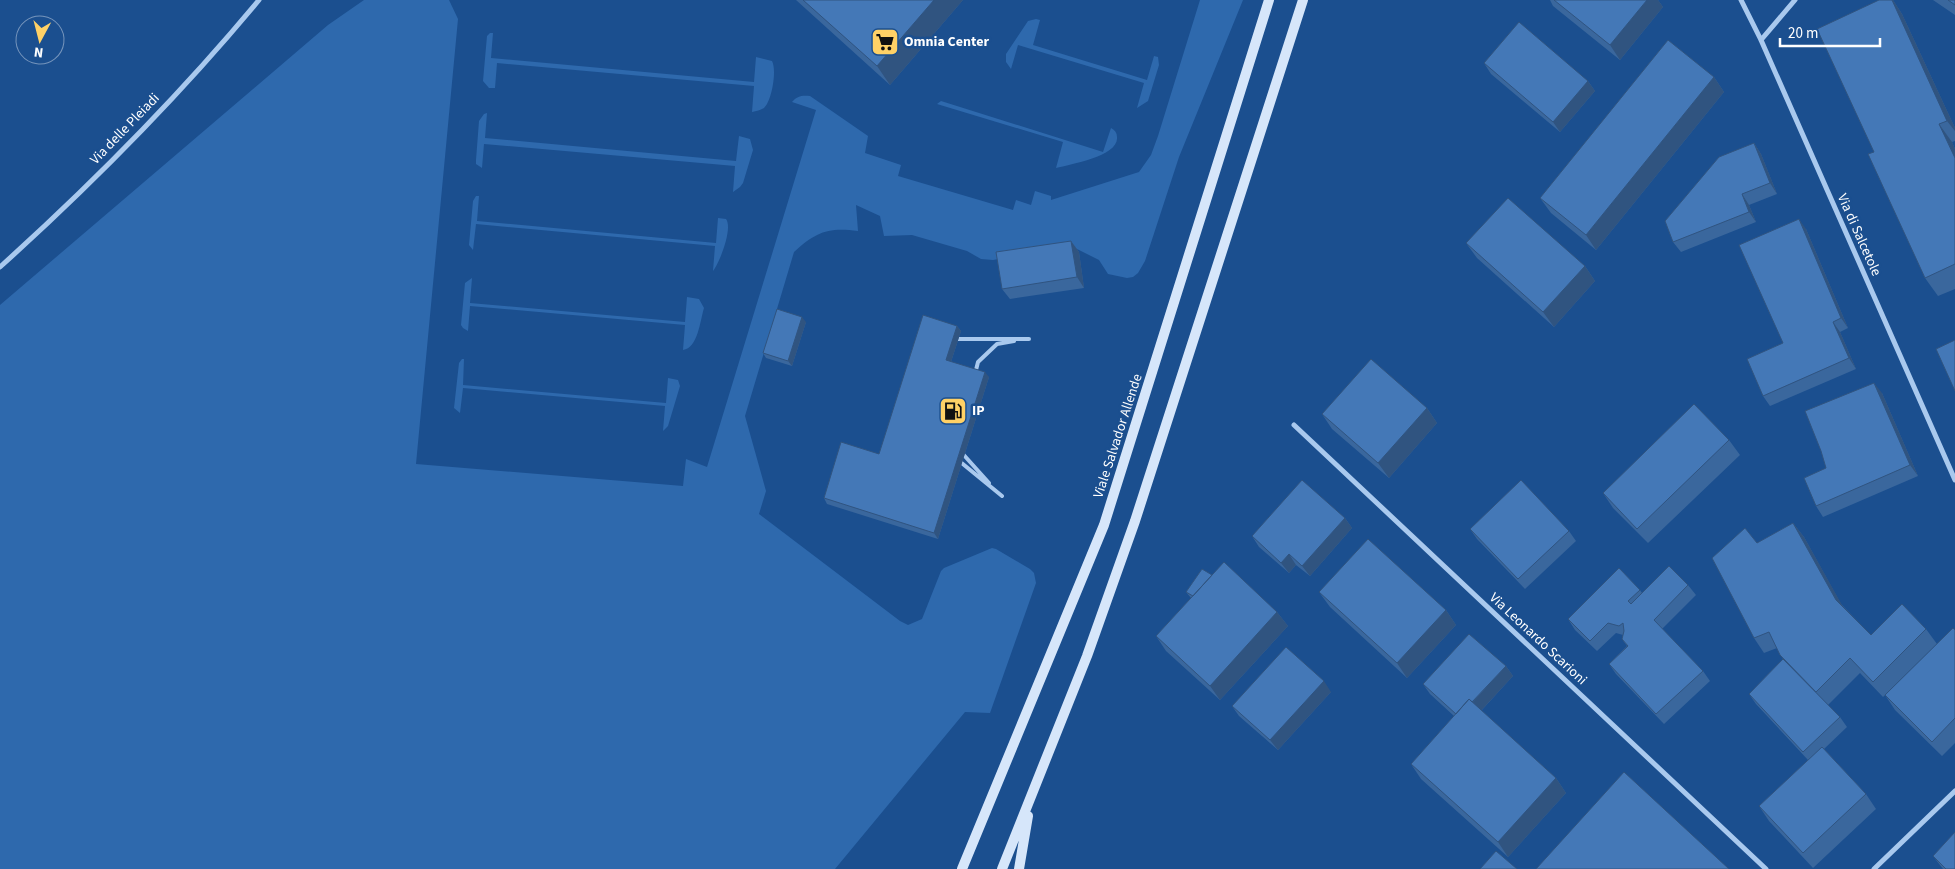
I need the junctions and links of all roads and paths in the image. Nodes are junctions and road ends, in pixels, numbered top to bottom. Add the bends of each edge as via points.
1 (259, 0) edge
2 (1269, 0) edge
3 (1303, 0) edge
4 (1741, 0) edge
5 (1795, 0) edge
6 (1761, 40) junction
7 (0, 267) edge
8 (950, 338) edge
9 (973, 380) edge
10 (1294, 425) dead end
11 (958, 450) edge
12 (950, 453) edge
13 (1955, 480) edge
14 (1955, 791) edge
15 (1031, 798) junction
16 (962, 869) edge
17 (1002, 869) edge
18 (1019, 869) edge
19 (1766, 869) edge
20 (1874, 869) edge

1 - 7 street, Via delle Pleiadi via 132,140
2 - 16 main road, Viale Salvador Allende via 1104,525
3 - 15 main road via 1136,521
4 - 6 street, Via di Salcetole
5 - 6 street
6 - 13 street, Via di Salcetole
8 - 9 lane via 1029,339 997,344 978,362
10 - 19 street, Via Leonardo Scarioni
11 - 12 lane via 1002,496
14 - 20 street
15 - 17 main road
15 - 18 main road

